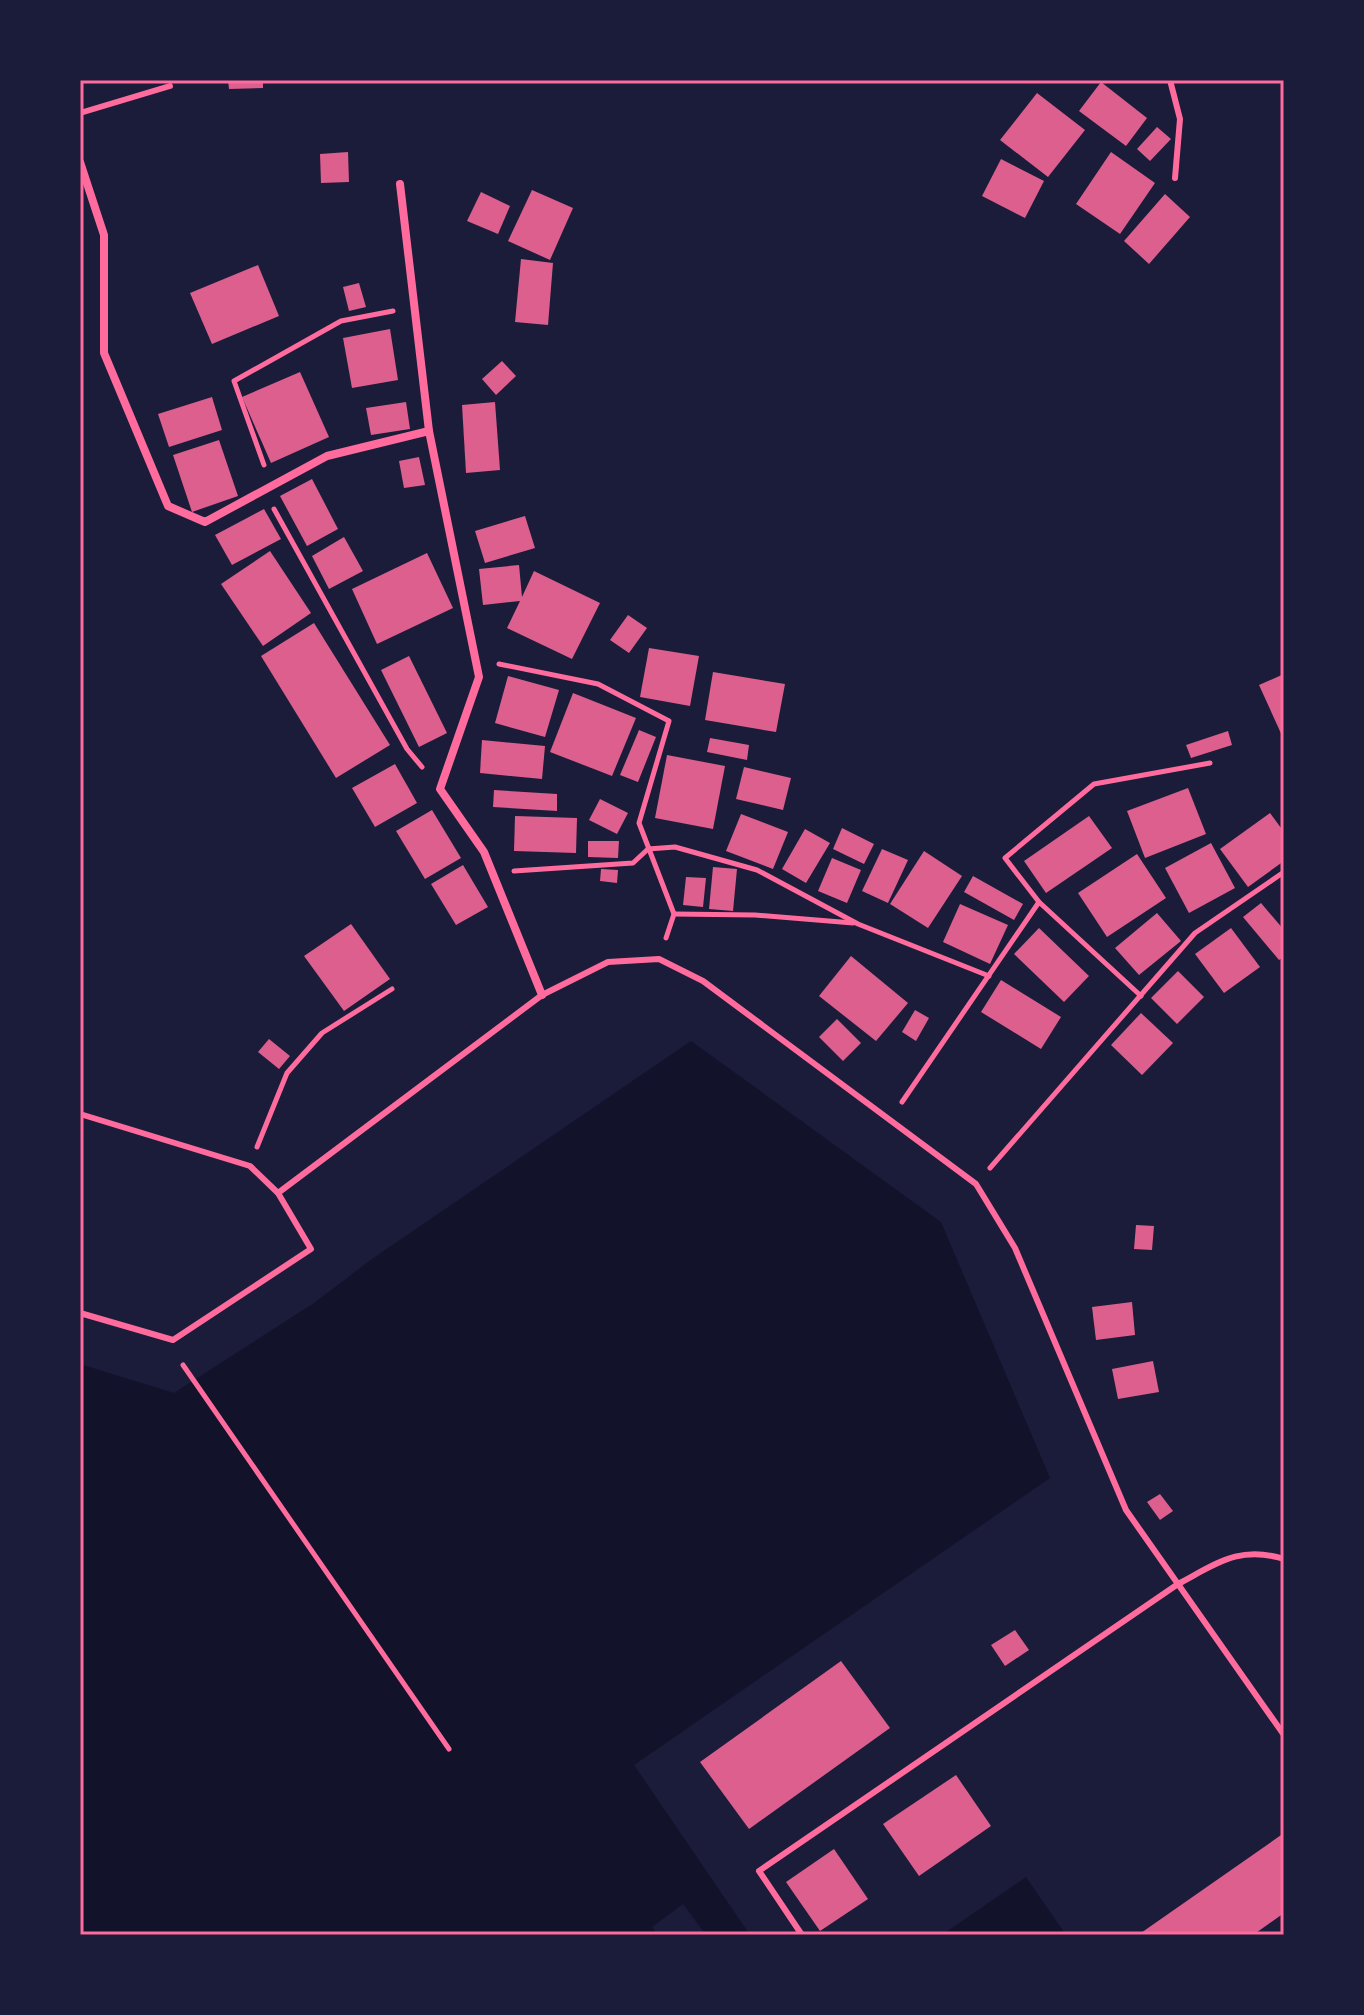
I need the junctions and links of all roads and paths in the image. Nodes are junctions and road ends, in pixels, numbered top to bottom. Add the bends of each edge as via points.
1 (1170, 80) edge
2 (170, 86) dead end
3 (80, 113) edge
4 (80, 162) edge
5 (1175, 178) dead end
6 (400, 184) dead end
7 (414, 307) junction
8 (429, 431) junction
9 (268, 488) junction
10 (475, 658) junction
11 (1210, 763) dead end
12 (440, 789) junction
13 (648, 849) junction
14 (492, 872) junction
15 (1284, 872) edge
16 (1039, 902) junction
17 (674, 914) junction
18 (858, 924) junction
19 (659, 959) junction
20 (989, 976) junction
21 (392, 989) dead end
22 (542, 995) junction
23 (1141, 996) junction
24 (80, 1114) edge
25 (890, 1119) junction
26 (250, 1166) junction
27 (976, 1184) junction
28 (278, 1193) junction
29 (80, 1313) edge
30 (183, 1365) dead end
31 (1284, 1559) edge
32 (1178, 1584) junction
33 (1284, 1735) edge
34 (449, 1749) dead end
35 (802, 1935) edge

1 - 5 lane via 1180,119
2 - 3 lane
4 - 9 street via 104,235 104,353 168,506 205,522
6 - 7 street
7 - 8 street
7 - 9 path via 341,321 234,381
8 - 9 street via 327,456
8 - 10 street
9 - 12 path via 407,749
10 - 12 street via 479,677
10 - 13 path via 598,684 669,721 639,823
11 - 16 path via 1094,784 1005,858
12 - 14 street
13 - 14 path via 633,863
13 - 17 path
13 - 18 path via 675,847 757,870
14 - 22 street
15 - 23 path via 1195,933
16 - 20 path
16 - 23 path
17 - 18 path
17 - 19 path
18 - 20 path
19 - 22 lane via 608,962
19 - 25 lane via 703,981
20 - 25 path
21 - 26 path via 322,1033 287,1073
22 - 28 lane
23 - 27 path
24 - 26 lane
25 - 27 lane
26 - 28 lane
27 - 32 lane via 1015,1248 1126,1510
28 - 29 lane via 311,1249 173,1340
30 - 34 path
31 - 32 lane via 1236,1554
32 - 33 lane
32 - 35 lane via 759,1871

